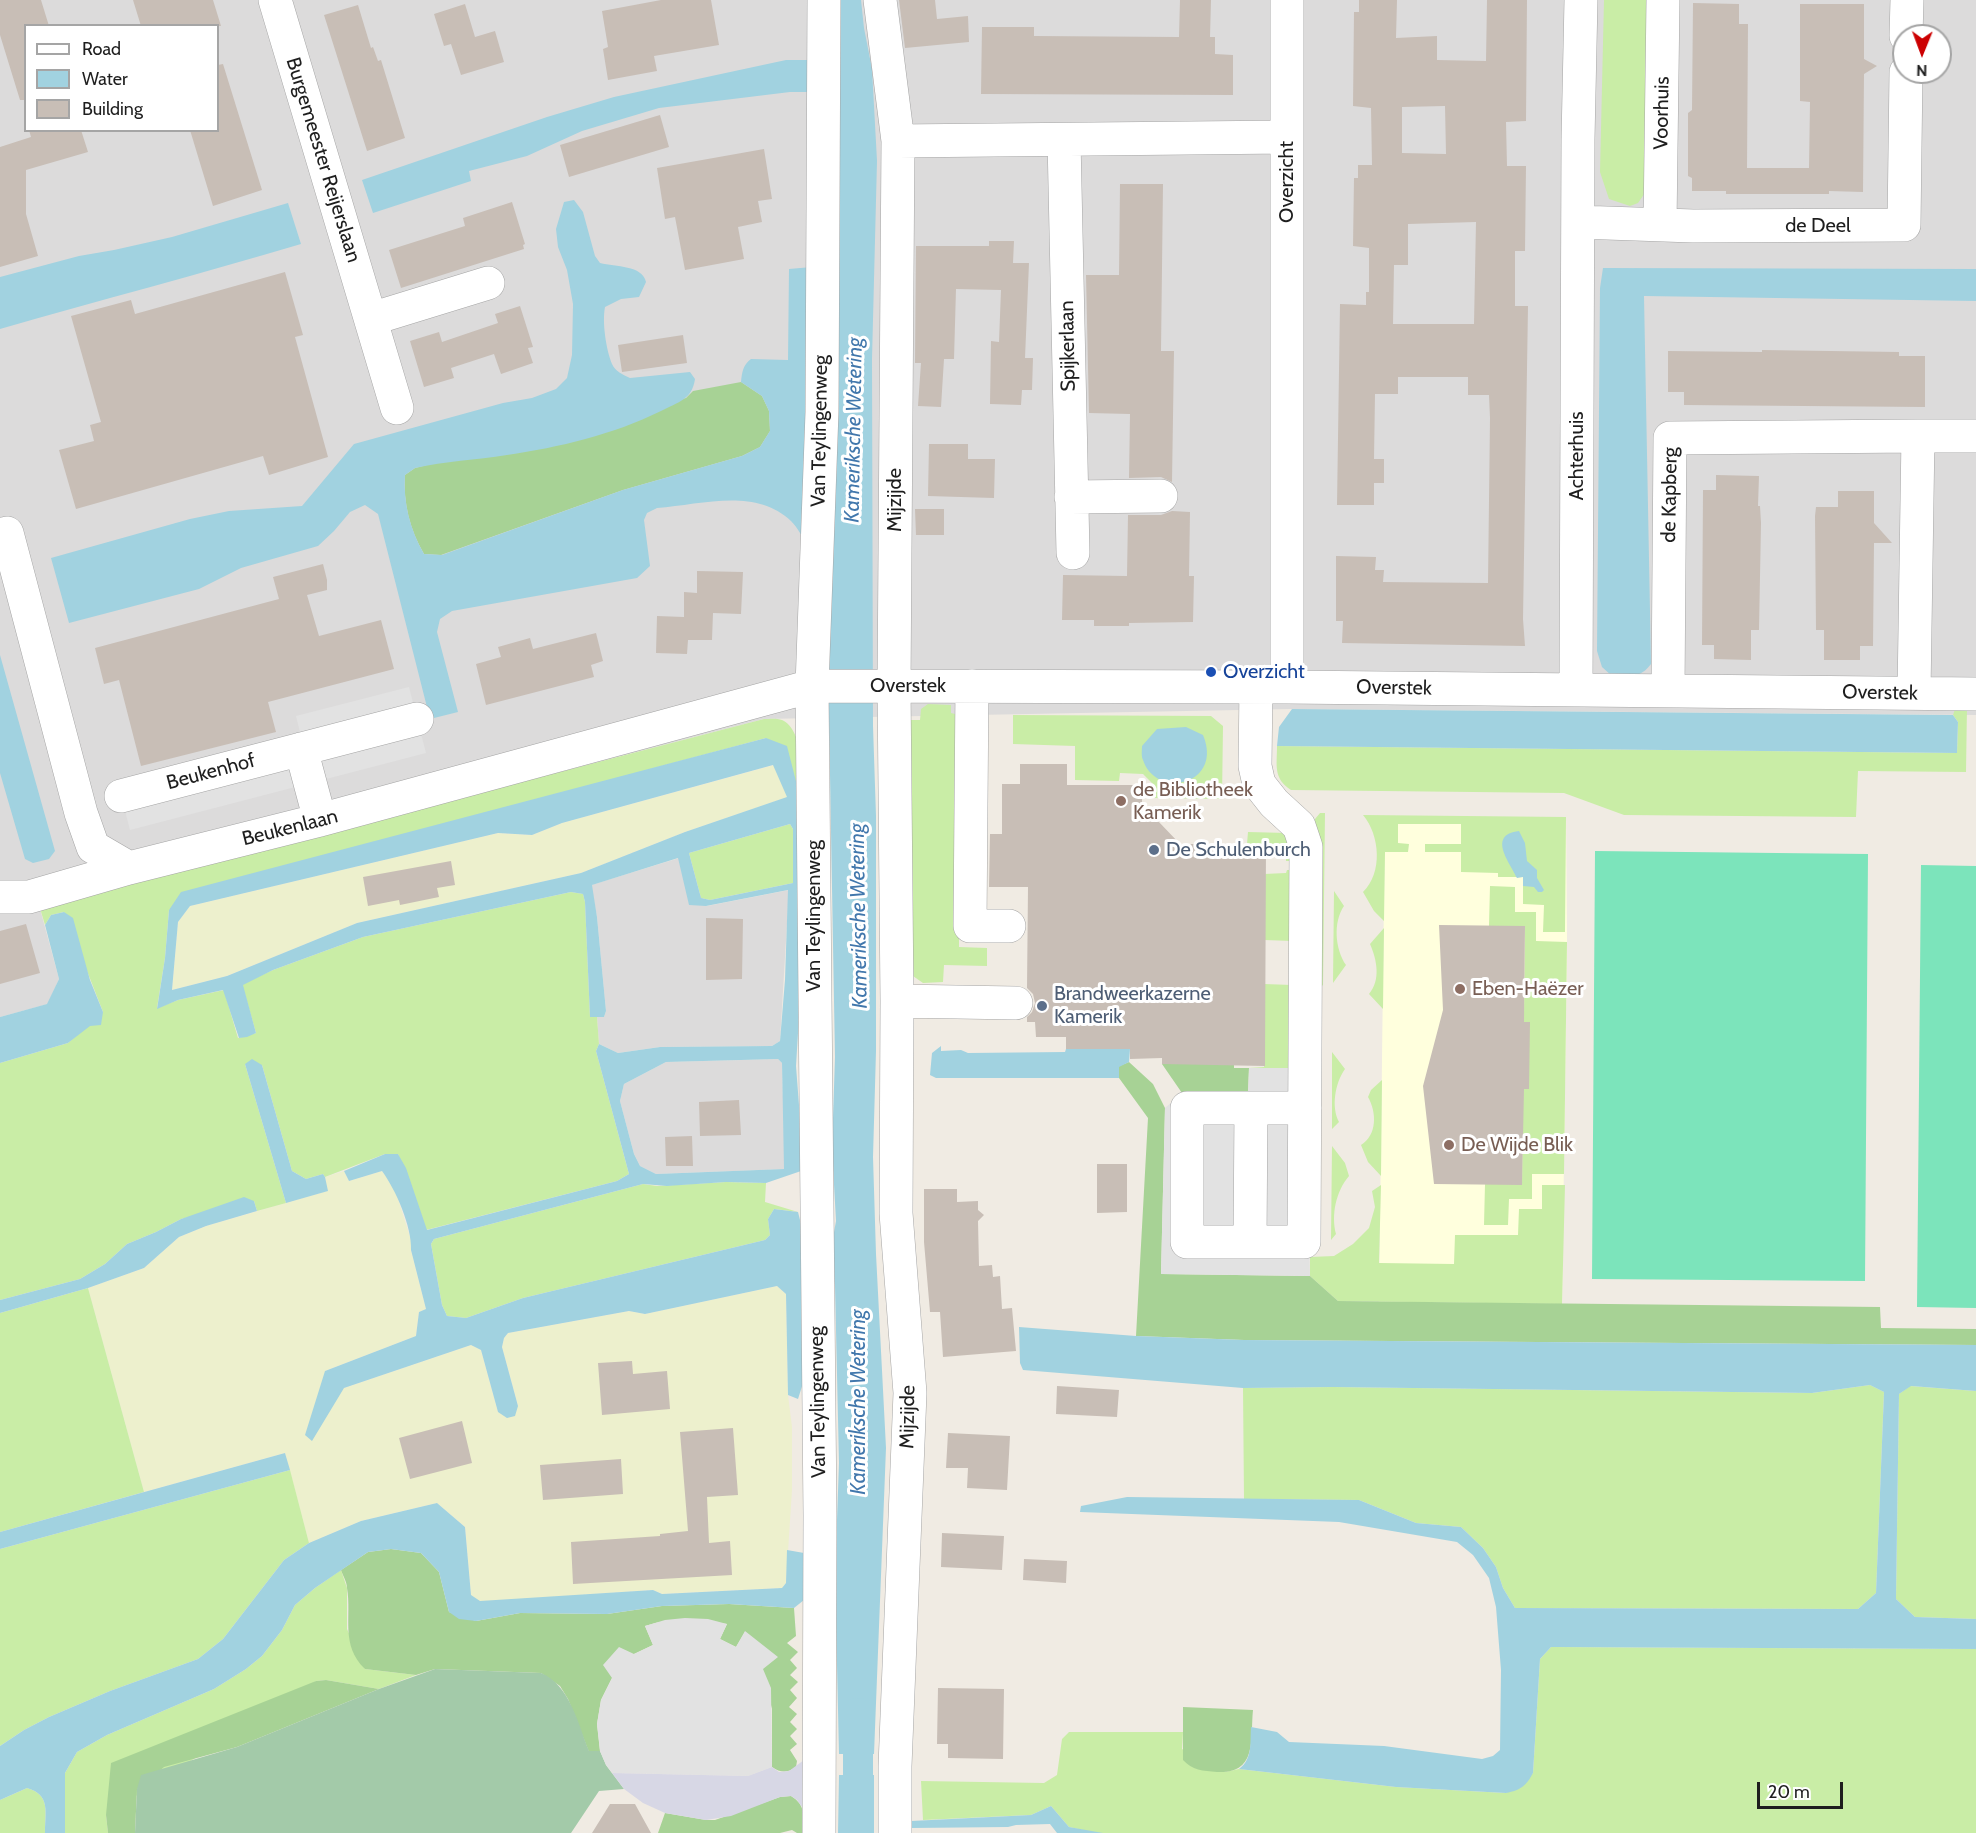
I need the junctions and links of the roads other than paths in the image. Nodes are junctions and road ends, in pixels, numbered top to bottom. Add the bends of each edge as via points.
1 (275, 0) edge
2 (824, 0) edge
3 (880, 0) edge
4 (1287, 0) edge
5 (1581, 0) edge
6 (1663, 0) edge
7 (1906, 0) edge
8 (1906, 24) edge
9 (1906, 84) edge
10 (1287, 137) junction
11 (1064, 140) junction
12 (898, 141) junction
13 (1578, 222) junction
14 (1660, 225) junction
15 (488, 283) dead end
16 (371, 320) junction
17 (397, 408) dead end
18 (1918, 436) junction
19 (1976, 436) edge
20 (1161, 496) dead end
21 (1071, 497) junction
22 (2, 525) edge
23 (1073, 553) dead end
24 (818, 686) junction
25 (889, 686) junction
26 (972, 686) junction
27 (1271, 687) junction
28 (1576, 690) junction
29 (1668, 691) junction
30 (1914, 693) junction
31 (1976, 694) edge
32 (417, 719) dead end
33 (301, 749) junction
34 (121, 796) dead end
35 (320, 820) junction
36 (129, 868) junction
37 (0, 897) edge
38 (1009, 926) dead end
39 (897, 1001) junction
40 (1016, 1003) dead end
41 (1251, 1108) junction
42 (1305, 1108) junction
43 (1250, 1242) junction
44 (819, 1833) edge
45 (895, 1833) edge

1 - 16 street, Burgemeester Reijerslaan
2 - 24 street, Van Teylingenweg
3 - 12 street, Mijzijde
4 - 10 street, Overzicht
5 - 13 street
6 - 14 street, Voorhuis
7 - 8 street
9 - 14 street, de Deel via 1904,225
10 - 11 street
10 - 27 street, Overzicht
11 - 12 street
11 - 21 street, Spijkerlaan
12 - 25 street, Mijzijde
13 - 14 street, de Deel
13 - 28 street, Achterhuis
15 - 16 street
16 - 17 street, Burgemeester Reijerslaan
18 - 19 street, de Kapberg
18 - 29 street, de Kapberg via 1670,438
18 - 30 street
20 - 21 street
21 - 23 street, Spijkerlaan
22 - 36 street via 93,848
24 - 25 street, Overstek
24 - 35 street, Beukenlaan
24 - 44 street, Van Teylingenweg
25 - 26 street, Overstek
25 - 39 street, Mijzijde
26 - 27 street, Overstek
26 - 38 street via 970,926
27 - 28 street, Overstek
27 - 42 street, Overzicht via 1255,766 1259,784 1299,826 1306,847
28 - 29 street, Overstek
29 - 30 street, Overstek
30 - 31 street, Overstek
32 - 33 street, Beukenhof
33 - 34 street, Beukenhof
33 - 35 street
35 - 36 street, Beukenlaan
36 - 37 street, Beukenlaan via 28,897
39 - 40 street
39 - 45 street, Mijzijde via 896,1213 910,1393
41 - 42 street
41 - 43 street
41 - 43 street via 1187,1108 1187,1242
42 - 43 street, Overzicht via 1304,1242

